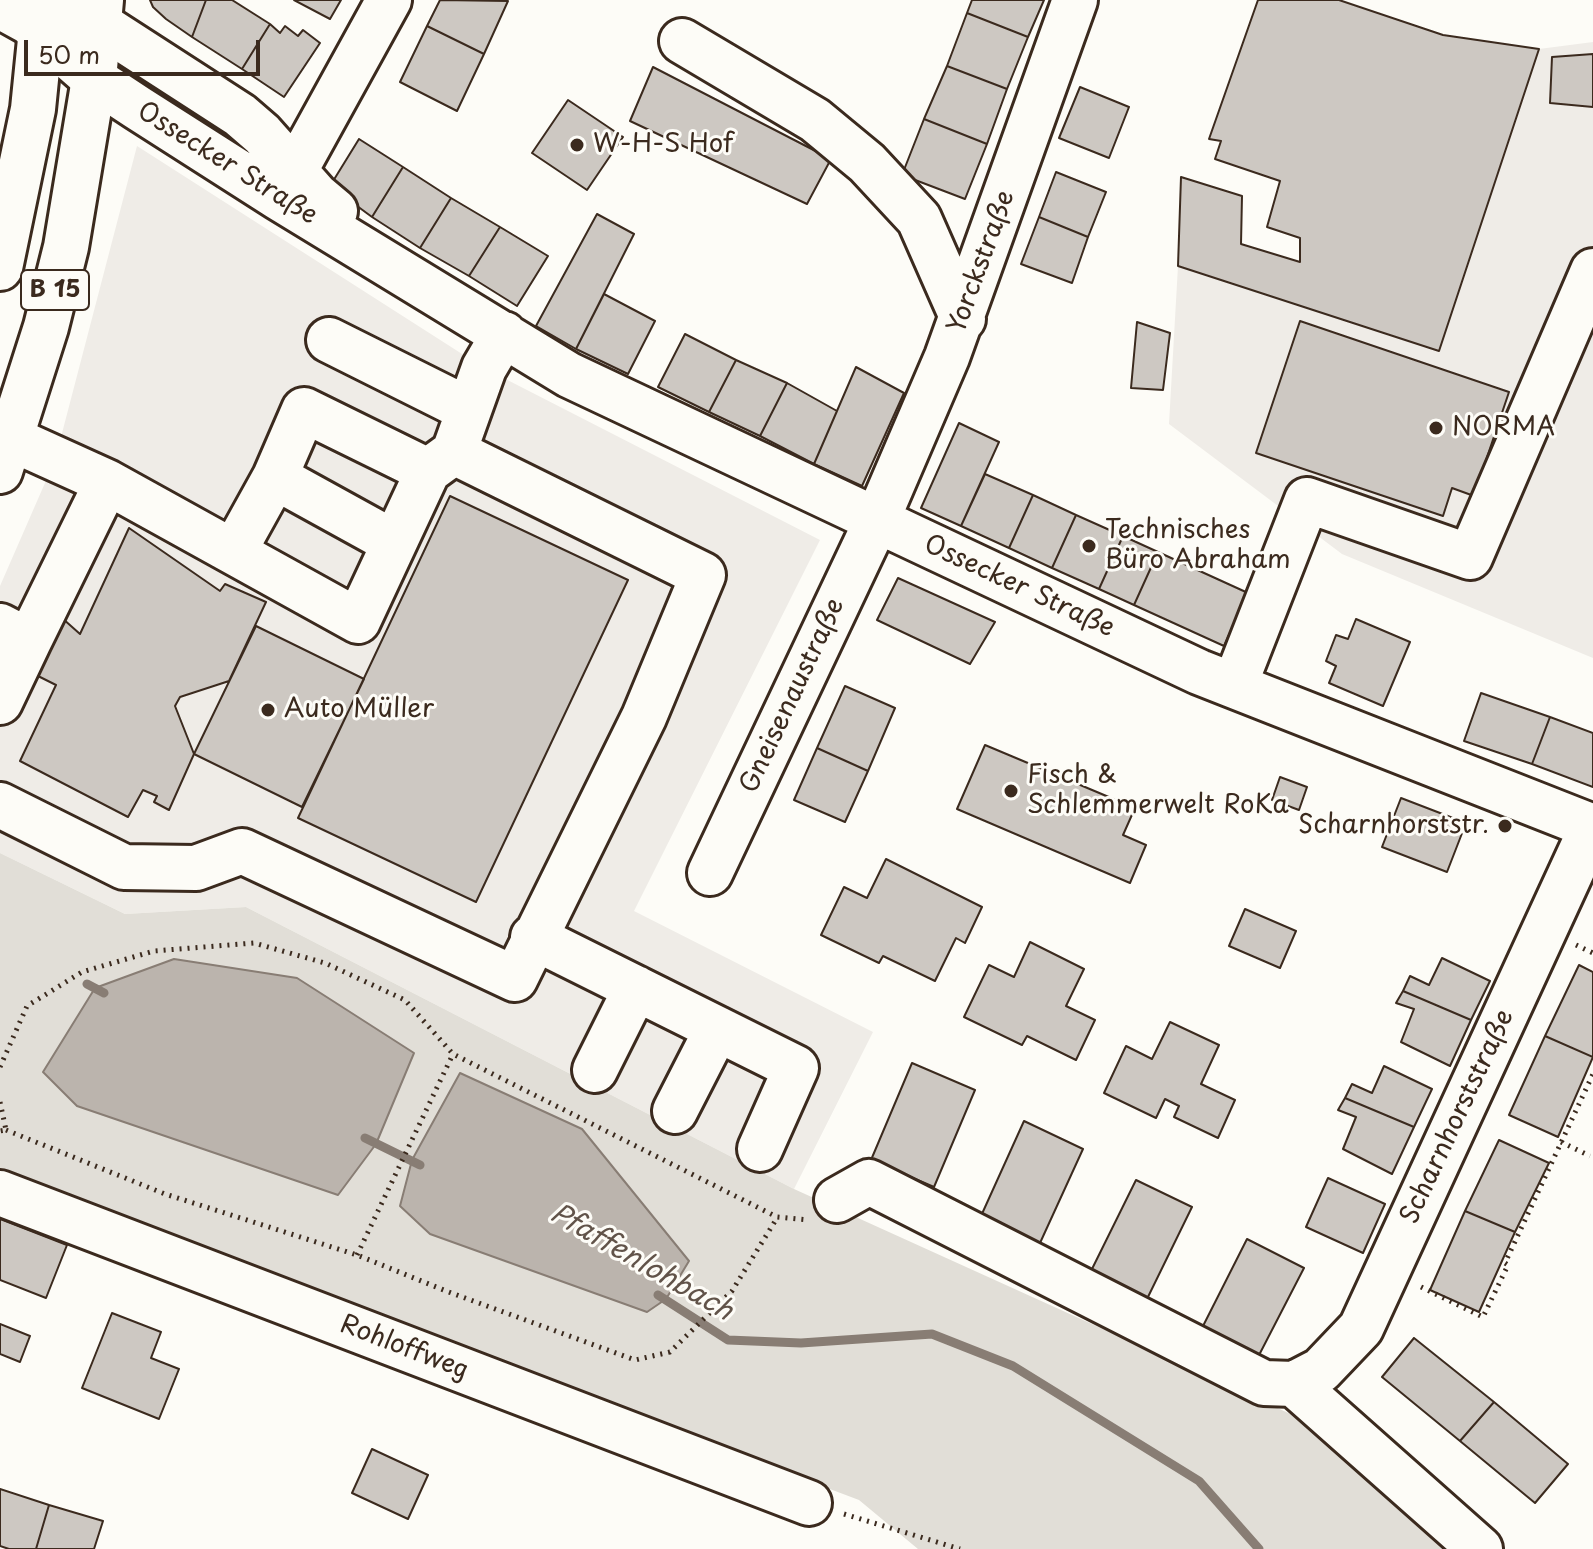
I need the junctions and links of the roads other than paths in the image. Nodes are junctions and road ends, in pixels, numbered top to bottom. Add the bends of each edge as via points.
1 (389, 0) edge
2 (1075, 0) edge
3 (0, 6) edge
4 (49, 11) edge
5 (100, 12) edge
6 (682, 41) dead end
7 (94, 79) junction
8 (287, 185) junction
9 (0, 268) edge
10 (1593, 271) edge
11 (963, 319) junction
12 (504, 334) junction
13 (329, 340) dead end
14 (469, 410) junction
15 (6, 455) edge
16 (441, 462) junction
17 (275, 477) junction
18 (107, 482) junction
19 (877, 520) junction
20 (393, 542) junction
21 (234, 551) junction
22 (14, 634) edge
23 (1235, 684) junction
24 (0, 702) edge
25 (0, 805) edge
26 (1593, 827) edge
27 (710, 873) dead end
28 (533, 937) junction
29 (636, 988) junction
30 (717, 1029) junction
31 (595, 1070) dead end
32 (675, 1111) dead end
33 (760, 1149) dead end
34 (0, 1193) edge
35 (837, 1200) road end
36 (1294, 1384) junction
37 (809, 1503) road end
38 (1480, 1549) edge

1 - 8 street
2 - 11 street, Yorckstraße
3 - 4 street, Ossecker Straße
4 - 5 street, Ossecker Straße
4 - 7 street, Ossecker Straße
4 - 9 street, B 15
5 - 7 street, B 15
5 - 8 street, Ossecker Straße via 262,134
6 - 11 street via 815,120 867,163 919,219
7 - 8 street, Ossecker Straße
7 - 15 street, B 15 via 66,247
8 - 12 street, Ossecker Straße via 316,195 387,253
10 - 23 street via 1470,557 1307,500
11 - 19 street, Yorckstraße
12 - 14 street
12 - 19 street, Ossecker Straße via 569,375
13 - 14 street
14 - 16 street
15 - 18 street
16 - 17 street via 304,410
16 - 20 street
16 - 28 street via 703,575 644,717
17 - 20 street
17 - 21 street
18 - 21 street
18 - 22 street
19 - 23 street, Ossecker Straße via 1199,672
19 - 27 street, Gneisenaustraße
20 - 21 street via 358,621
22 - 24 street
23 - 26 street, Ossecker Straße
25 - 28 street via 124,867 196,868 242,851 515,979
26 - 36 street, Scharnhorststraße via 1361,1328 1321,1370
28 - 29 street
29 - 30 street
29 - 31 street
30 - 32 street
30 - 33 street via 796,1068
34 - 37 street, Rohloffweg
35 - 36 street via 869,1182 1264,1383
36 - 38 street

